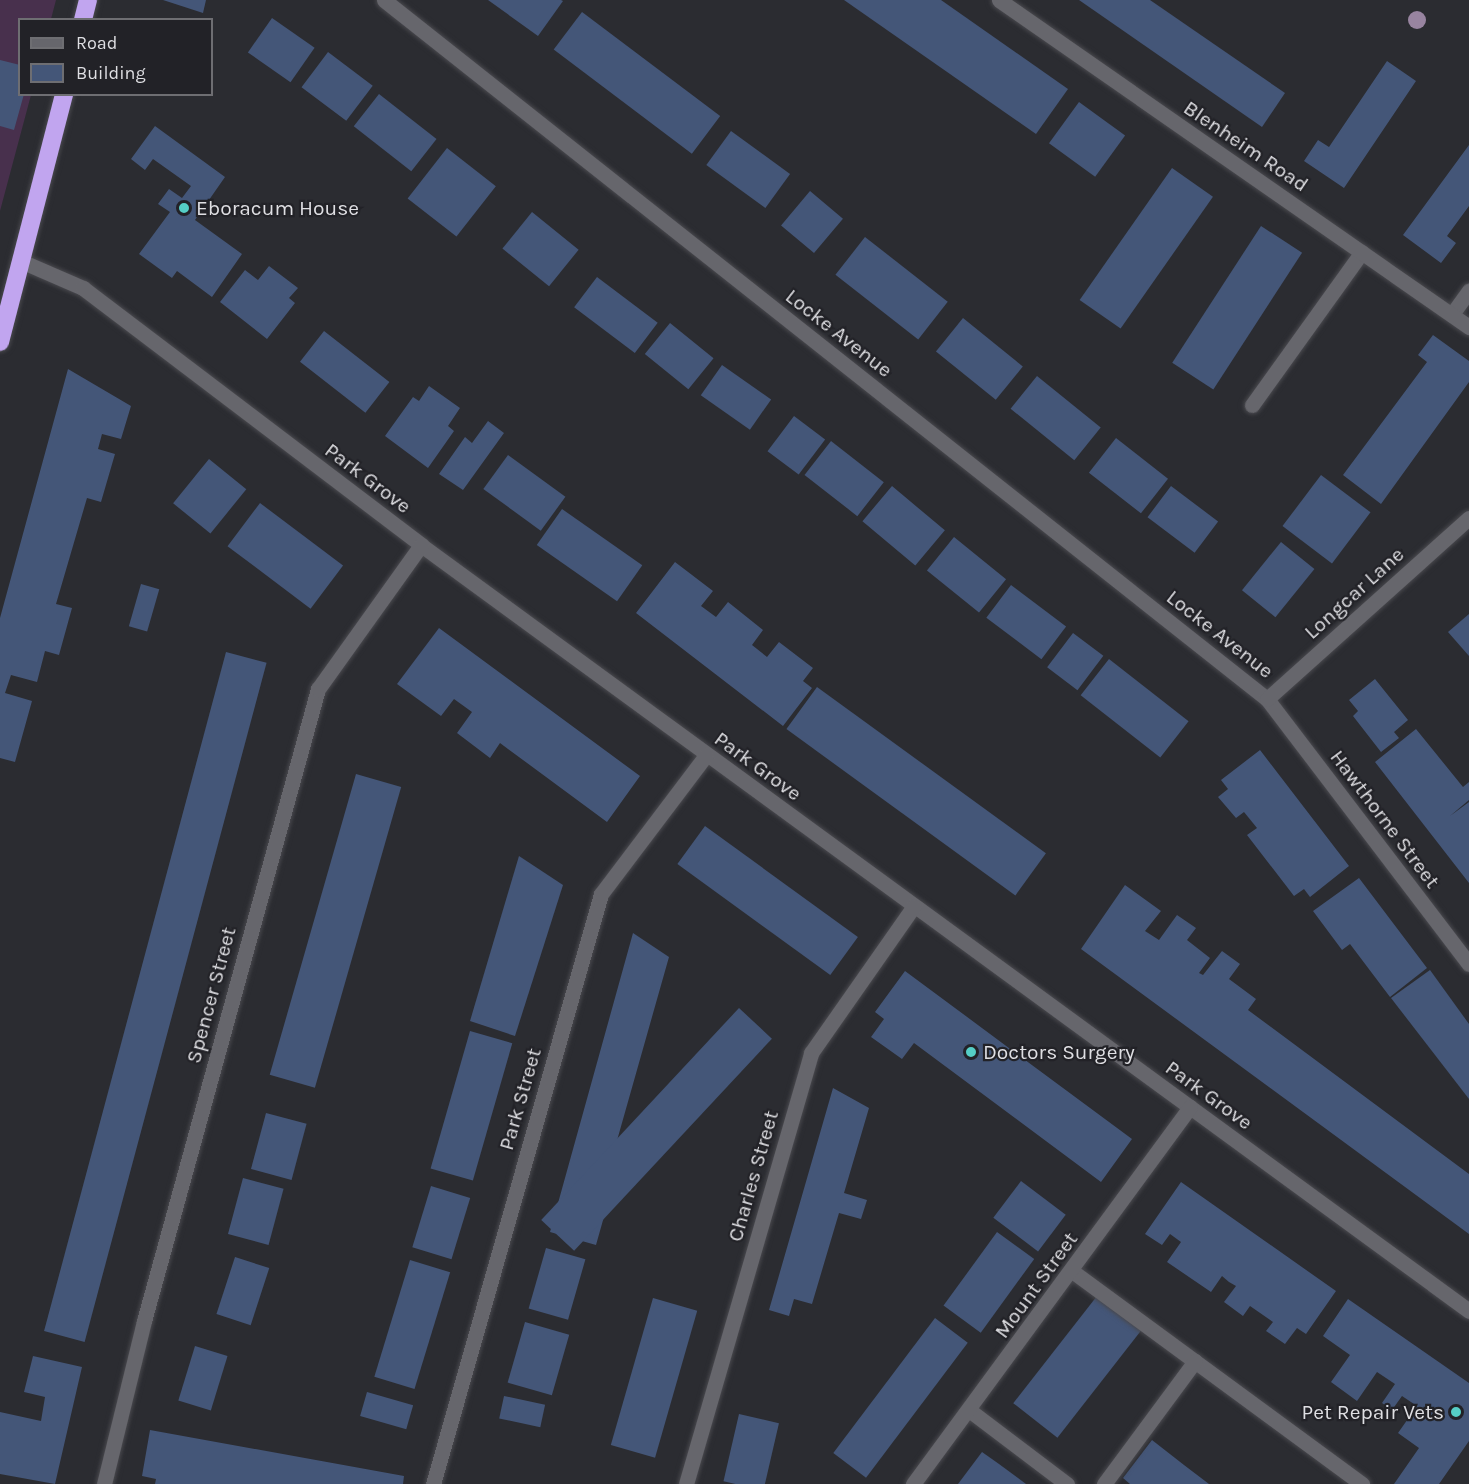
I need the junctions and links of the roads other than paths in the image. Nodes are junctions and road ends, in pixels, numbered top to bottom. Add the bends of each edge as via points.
1 (88, 0) edge
2 (384, 0) edge
3 (999, 0) edge
4 (84, 18) edge
5 (63, 96) edge
6 (1362, 252) junction
7 (21, 261) junction
8 (1469, 291) edge
9 (1452, 315) junction
10 (1469, 327) edge
11 (0, 342) edge
12 (1252, 405) dead end
13 (1469, 518) edge
14 (421, 545) junction
15 (1267, 699) junction
16 (706, 754) junction
17 (914, 906) junction
18 (1469, 964) edge
19 (1190, 1107) junction
20 (1072, 1271) junction
21 (1469, 1311) edge
22 (1195, 1361) junction
23 (969, 1410) junction
24 (104, 1484) edge
25 (433, 1484) edge
26 (686, 1484) edge
27 (913, 1484) edge
28 (1067, 1484) edge
29 (1104, 1484) edge
30 (1362, 1484) edge

1 - 4 highway
2 - 15 street, Locke Avenue
3 - 6 street, Blenheim Road
5 - 7 highway
6 - 9 street, Blenheim Road
6 - 12 street
7 - 11 highway
7 - 14 street, Park Grove via 83,288
8 - 9 street
9 - 10 street, Blenheim Road
13 - 15 street, Longcar Lane
14 - 16 street, Park Grove
14 - 24 street, Spencer Street via 318,689 144,1320
15 - 18 street, Hawthorne Street
16 - 17 street, Park Grove
16 - 25 street, Park Street via 601,894
17 - 19 street, Park Grove
17 - 26 street, Charles Street via 811,1053
19 - 20 street, Mount Street
19 - 21 street, Park Grove
20 - 22 street
20 - 23 street, Mount Street
22 - 29 street
22 - 30 street
23 - 27 street, Mount Street
23 - 28 street

